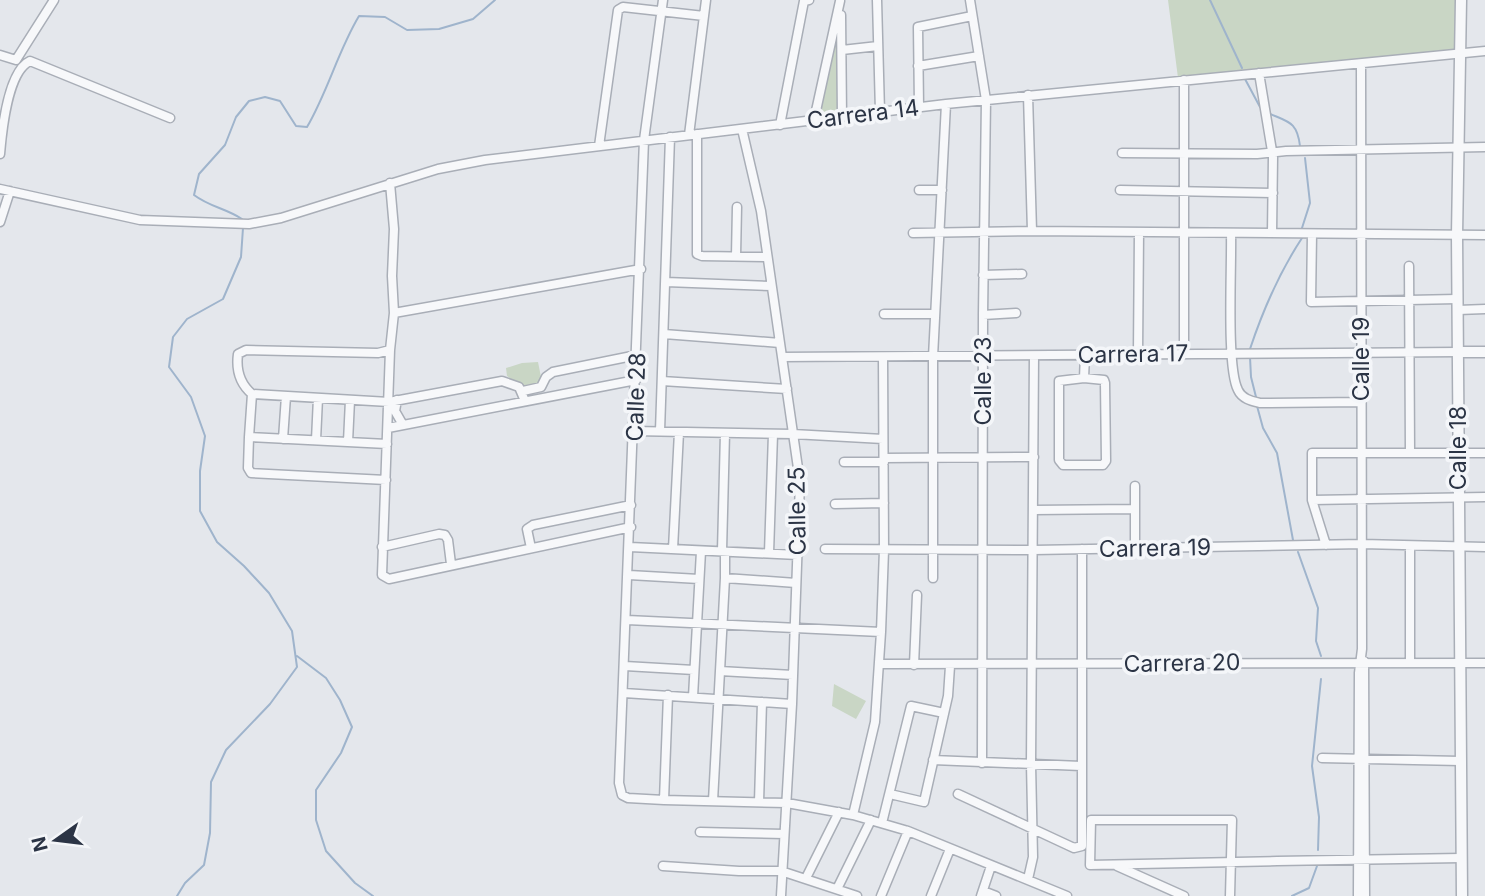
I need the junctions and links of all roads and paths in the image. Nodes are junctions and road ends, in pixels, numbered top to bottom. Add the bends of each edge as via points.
1 (54, 0) edge
2 (663, 0) edge
3 (706, 0) edge
4 (810, 0) edge
5 (877, 0) edge
6 (970, 0) edge
7 (1461, 0) edge
8 (804, 1) edge
9 (840, 1) edge
10 (662, 12) junction
11 (704, 16) junction
12 (972, 16) junction
13 (878, 46) junction
14 (842, 50) junction
15 (1485, 51) edge
16 (1460, 54) junction
17 (0, 55) edge
18 (979, 56) junction
19 (1361, 64) junction
20 (918, 66) junction
21 (1259, 73) junction
22 (1184, 80) junction
23 (1028, 95) junction
24 (986, 100) junction
25 (946, 103) junction
26 (919, 107) junction
27 (880, 112) junction
28 (842, 117) junction
29 (170, 118) dead end
30 (814, 120) junction
31 (780, 125) junction
32 (742, 129) junction
33 (693, 135) junction
34 (670, 137) junction
35 (644, 140) junction
36 (598, 146) junction
37 (1485, 147) edge
38 (1457, 148) junction
39 (1361, 150) junction
40 (1271, 152) junction
41 (1122, 153) dead end
42 (0, 154) edge
43 (1184, 154) junction
44 (390, 183) junction
45 (0, 189) edge
46 (919, 190) dead end
47 (942, 190) junction
48 (1120, 190) dead end
49 (10, 191) junction
50 (1184, 192) junction
51 (1273, 193) junction
52 (737, 207) dead end
53 (0, 222) edge
54 (1032, 231) junction
55 (984, 232) junction
56 (1139, 232) junction
57 (1183, 232) junction
58 (913, 233) dead end
59 (939, 233) junction
60 (1231, 233) junction
61 (1272, 233) junction
62 (1312, 234) junction
63 (1360, 234) junction
64 (1457, 235) junction
65 (1485, 235) edge
66 (736, 256) junction
67 (767, 257) junction
68 (1409, 266) dead end
69 (641, 269) junction
70 (1022, 274) dead end
71 (983, 275) junction
72 (666, 282) junction
73 (771, 286) junction
74 (1409, 300) junction
75 (1361, 301) junction
76 (1457, 305) junction
77 (1485, 309) edge
78 (394, 313) junction
79 (1016, 313) dead end
80 (884, 314) dead end
81 (935, 314) junction
82 (983, 315) junction
83 (664, 334) junction
84 (780, 343) junction
85 (390, 350) junction
86 (1232, 352) junction
87 (1458, 352) junction
88 (1485, 352) edge
89 (1410, 353) junction
90 (1138, 354) junction
91 (1184, 354) junction
92 (1361, 354) junction
93 (637, 355) junction
94 (1084, 355) junction
95 (982, 356) junction
96 (1034, 356) junction
97 (782, 357) junction
98 (883, 357) junction
99 (933, 357) junction
100 (1084, 378) junction
101 (636, 380) junction
102 (662, 382) junction
103 (544, 384) junction
104 (787, 389) junction
105 (523, 391) junction
106 (251, 394) junction
107 (555, 395) junction
108 (286, 396) junction
109 (318, 398) junction
110 (350, 400) junction
111 (393, 401) junction
112 (525, 401) junction
113 (1361, 402) junction
114 (403, 425) junction
115 (388, 428) junction
116 (634, 431) junction
117 (660, 432) junction
118 (679, 432) junction
119 (725, 433) junction
120 (774, 433) junction
121 (793, 434) junction
122 (249, 438) junction
123 (282, 439) junction
124 (883, 439) junction
125 (316, 440) junction
126 (348, 442) junction
127 (387, 444) junction
128 (1362, 453) junction
129 (1409, 453) junction
130 (1458, 453) junction
131 (1485, 453) edge
132 (934, 457) junction
133 (982, 457) junction
134 (1034, 457) junction
135 (884, 460) junction
136 (844, 462) dead end
137 (386, 480) junction
138 (1135, 486) dead end
139 (1459, 497) junction
140 (1485, 497) edge
141 (1361, 499) junction
142 (1312, 500) junction
143 (884, 503) junction
144 (835, 504) dead end
145 (631, 505) junction
146 (1134, 509) junction
147 (1034, 510) junction
148 (631, 527) junction
149 (1362, 544) junction
150 (1326, 545) junction
151 (1410, 546) junction
152 (382, 547) junction
153 (630, 547) junction
154 (1459, 547) junction
155 (1485, 547) edge
156 (531, 548) junction
157 (1135, 548) junction
158 (673, 549) junction
159 (825, 549) dead end
160 (1082, 549) junction
161 (884, 550) junction
162 (933, 550) junction
163 (982, 550) junction
164 (1034, 550) junction
165 (701, 551) junction
166 (722, 551) junction
167 (769, 553) junction
168 (798, 555) junction
169 (451, 564) junction
170 (629, 575) junction
171 (725, 578) junction
172 (933, 578) dead end
173 (699, 579) junction
174 (796, 583) junction
175 (917, 595) dead end
176 (627, 620) junction
177 (696, 623) junction
178 (723, 624) junction
179 (794, 628) junction
180 (881, 632) junction
181 (1362, 660) junction
182 (1410, 662) junction
183 (1460, 662) junction
184 (1485, 663) edge
185 (879, 664) junction
186 (1081, 664) junction
187 (914, 665) junction
188 (982, 665) junction
189 (1033, 665) junction
190 (625, 666) junction
191 (950, 666) junction
192 (694, 670) junction
193 (720, 671) junction
194 (793, 675) junction
195 (624, 693) junction
196 (668, 695) junction
197 (693, 696) junction
198 (718, 699) junction
199 (762, 702) junction
200 (792, 704) junction
201 (944, 713) junction
202 (1322, 758) dead end
203 (933, 760) junction
204 (1362, 760) junction
205 (1460, 761) junction
206 (982, 763) junction
207 (1031, 764) junction
208 (1081, 766) junction
209 (890, 794) junction
210 (958, 794) dead end
211 (664, 800) junction
212 (713, 801) junction
213 (759, 802) junction
214 (787, 803) junction
215 (839, 813) junction
216 (853, 815) junction
217 (871, 820) junction
218 (883, 823) junction
219 (1033, 829) junction
220 (908, 831) junction
221 (700, 832) dead end
222 (784, 834) junction
223 (950, 849) junction
224 (1461, 858) junction
225 (1362, 859) junction
226 (1231, 862) junction
227 (1112, 864) junction
228 (663, 866) dead end
229 (992, 866) junction
230 (781, 871) junction
231 (806, 878) junction
232 (1028, 879) junction
233 (1044, 886) junction
234 (837, 889) junction
235 (982, 893) edge
236 (780, 896) edge
237 (857, 896) edge
238 (881, 896) edge
239 (931, 896) edge
240 (996, 896) edge
241 (1041, 896) edge
242 (1067, 896) edge
243 (1184, 896) edge
244 (1230, 896) edge
245 (1359, 896) edge
246 (1365, 896) edge
247 (1462, 896) edge

1 - 17 street via 16,60
2 - 10 street, Calle 28
3 - 11 street
4 - 8 street
5 - 13 street
6 - 12 street, Calle 23
7 - 16 street, Calle 18
8 - 31 street
9 - 14 street
9 - 30 street
10 - 11 street
10 - 35 street, Calle 28
10 - 36 street via 618,10
11 - 33 street
12 - 18 street, Calle 23
12 - 20 street via 918,27
13 - 14 street
13 - 27 street
14 - 28 street
15 - 16 street, Carrera 14
16 - 19 street, Carrera 14
16 - 38 street, Calle 18
18 - 20 street
18 - 24 street, Calle 23
19 - 21 street, Carrera 14
19 - 39 street, Calle 19
20 - 26 street
21 - 22 street, Carrera 14
21 - 40 street
22 - 23 street, Carrera 14
22 - 43 street
23 - 24 street, Carrera 14
23 - 54 street
24 - 25 street, Carrera 14
24 - 55 street, Calle 23
25 - 26 street, Carrera 14
25 - 47 street
26 - 27 street, Carrera 14
27 - 28 street, Carrera 14
28 - 30 street, Carrera 14
29 - 42 street via 30,61 12,85
30 - 31 street, Carrera 14
31 - 32 street, Carrera 14
32 - 33 street, Carrera 14
32 - 67 street, Calle 25
33 - 34 street, Carrera 14
33 - 66 street via 697,254
34 - 35 street, Carrera 14
34 - 72 street
35 - 36 street, Carrera 14
35 - 69 street, Calle 28
36 - 44 street, Carrera 14 via 485,160
37 - 38 street
38 - 39 street
38 - 64 street, Calle 18
39 - 40 street
39 - 63 street, Calle 19
40 - 43 street
40 - 51 street
41 - 43 street
43 - 50 street
44 - 49 street, Carrera 14 via 281,218 237,225 140,220
44 - 78 street
45 - 49 street, Carrera 14
46 - 47 street
47 - 59 street
48 - 50 street
49 - 53 street
50 - 51 street
50 - 57 street
51 - 61 street
52 - 66 street
54 - 55 street
54 - 56 street
55 - 59 street
55 - 71 street, Calle 23
56 - 57 street
56 - 90 street
57 - 60 street
57 - 91 street
58 - 59 street
59 - 81 street
60 - 61 street
60 - 86 street
61 - 62 street
62 - 63 street
62 - 75 street via 1311,302
63 - 64 street
63 - 75 street, Calle 19
64 - 65 street
64 - 76 street, Calle 18
66 - 67 street
67 - 73 street, Calle 25
68 - 74 street
69 - 78 street
69 - 93 street, Calle 28
70 - 71 street
71 - 82 street, Calle 23
72 - 73 street
72 - 83 street
73 - 84 street, Calle 25
74 - 75 street
74 - 76 street
74 - 89 street
75 - 92 street, Calle 19
76 - 77 street
76 - 87 street, Calle 18
78 - 85 street
79 - 82 street
80 - 81 street
81 - 99 street
82 - 95 street, Calle 23
83 - 84 street
83 - 102 street
84 - 97 street, Calle 25
85 - 106 street via 246,350 238,354 237,365
85 - 111 street
86 - 91 street, Carrera 17
86 - 92 street, Carrera 17
86 - 113 street via 1240,394 1261,403
87 - 88 street, Carrera 17
87 - 89 street, Carrera 17
87 - 130 street, Calle 18
89 - 92 street, Carrera 17
89 - 129 street
90 - 91 street, Carrera 17
90 - 94 street, Carrera 17
92 - 113 street, Calle 19
93 - 101 street, Calle 28
93 - 103 street via 553,372
94 - 96 street, Carrera 17
94 - 100 street
95 - 96 street, Carrera 17
95 - 99 street, Carrera 17
95 - 133 street, Calle 23
96 - 134 street
97 - 98 street, Carrera 17
97 - 104 street, Calle 25
98 - 99 street, Carrera 17
98 - 124 street
99 - 132 street
100 - 100 street via 1059,381 1059,460 1063,466 1103,465 1106,461 1105,383
101 - 107 street
101 - 116 street, Calle 28
102 - 104 street
102 - 117 street
103 - 105 street
103 - 107 street
104 - 121 street, Calle 25
105 - 111 street via 502,381
105 - 112 street
106 - 108 street
106 - 122 street
107 - 112 street
108 - 109 street
108 - 123 street
109 - 110 street
109 - 125 street
110 - 111 street
110 - 126 street
111 - 114 street
111 - 115 street
112 - 114 street
113 - 128 street, Calle 19
114 - 115 street
115 - 127 street
116 - 117 street
116 - 145 street, Calle 28
117 - 118 street
118 - 119 street
118 - 158 street
119 - 120 street
119 - 166 street
120 - 121 street
120 - 167 street
121 - 124 street
121 - 168 street, Calle 25 via 800,482
122 - 123 street
122 - 137 street via 251,473
123 - 125 street
124 - 135 street
125 - 126 street
126 - 127 street
127 - 137 street
128 - 129 street
128 - 141 street, Calle 19
128 - 142 street via 1312,453
129 - 130 street
130 - 131 street
130 - 139 street, Calle 18
132 - 133 street
132 - 135 street
132 - 162 street
133 - 134 street
133 - 163 street, Calle 23
134 - 147 street
135 - 136 street
135 - 143 street
137 - 152 street
138 - 146 street
139 - 140 street
139 - 141 street
139 - 154 street, Calle 18
141 - 142 street
141 - 149 street, Calle 19
142 - 150 street
143 - 144 street
143 - 161 street
145 - 148 street, Calle 28
145 - 156 street via 533,525 527,529
146 - 147 street
146 - 157 street
147 - 164 street
148 - 153 street, Calle 28
148 - 156 street
149 - 150 street, Carrera 19
149 - 151 street, Carrera 19
149 - 181 street, Calle 19
150 - 157 street, Carrera 19
151 - 154 street, Carrera 19
151 - 182 street
152 - 169 street via 445,535
152 - 169 street via 384,578
153 - 158 street
153 - 170 street, Calle 28
154 - 155 street, Carrera 19
154 - 183 street, Calle 18
156 - 169 street
157 - 160 street, Carrera 19
158 - 165 street
159 - 161 street, Carrera 19
160 - 164 street, Carrera 19
160 - 186 street
161 - 162 street, Carrera 19
161 - 180 street
162 - 163 street, Carrera 19
162 - 172 street
163 - 164 street, Carrera 19
163 - 188 street, Calle 23
164 - 189 street
165 - 166 street
165 - 173 street
166 - 167 street
166 - 171 street
167 - 168 street
168 - 174 street, Calle 25
170 - 173 street
170 - 176 street, Calle 28
171 - 174 street
171 - 178 street
173 - 177 street
174 - 179 street, Calle 25
175 - 187 street
176 - 177 street
176 - 190 street, Calle 28
177 - 178 street
177 - 192 street
178 - 179 street
178 - 193 street
179 - 180 street
179 - 194 street, Calle 25
180 - 185 street
181 - 182 street, Carrera 20
181 - 186 street, Carrera 20
181 - 204 street, Calle 19
182 - 183 street, Carrera 20
183 - 184 street, Carrera 20
183 - 205 street, Calle 18
185 - 187 street, Carrera 20
185 - 216 street via 875,722
186 - 189 street, Carrera 20
186 - 208 street
187 - 191 street, Carrera 20
188 - 189 street, Carrera 20
188 - 191 street, Carrera 20
188 - 206 street, Calle 23
189 - 207 street
190 - 192 street
190 - 195 street, Calle 28
191 - 201 street
192 - 197 street
193 - 194 street
193 - 198 street
194 - 200 street, Calle 25
195 - 196 street
195 - 211 street, Calle 28 via 622,795
196 - 197 street
196 - 211 street
197 - 198 street
198 - 199 street
198 - 212 street
199 - 200 street
199 - 213 street
200 - 214 street, Calle 25
201 - 203 street
201 - 209 street via 911,706
202 - 204 street
203 - 206 street
203 - 209 street via 924,802
204 - 205 street
204 - 225 street, Calle 19
205 - 224 street, Calle 18
206 - 207 street
207 - 208 street
207 - 219 street
208 - 219 street via 1083,841 1079,848
209 - 218 street
210 - 219 street
211 - 212 street
212 - 213 street
213 - 214 street
214 - 215 street
214 - 222 street, Calle 25
215 - 216 street
215 - 231 street
216 - 217 street
217 - 218 street
217 - 234 street
218 - 220 street
219 - 232 street via 1033,865
220 - 223 street
220 - 238 street
221 - 222 street
222 - 230 street, Calle 25
223 - 229 street
223 - 239 street
224 - 225 street
224 - 247 street, Calle 18
225 - 226 street
225 - 245 street, Calle 19
225 - 246 street, Calle 19
226 - 227 street
226 - 227 street via 1232,820 1091,820 1090,864
226 - 244 street
227 - 243 street
228 - 230 street
229 - 232 street
229 - 235 street
230 - 231 street
230 - 236 street, Calle 25
231 - 234 street
232 - 233 street
233 - 241 street
233 - 242 street
234 - 237 street
235 - 240 street

